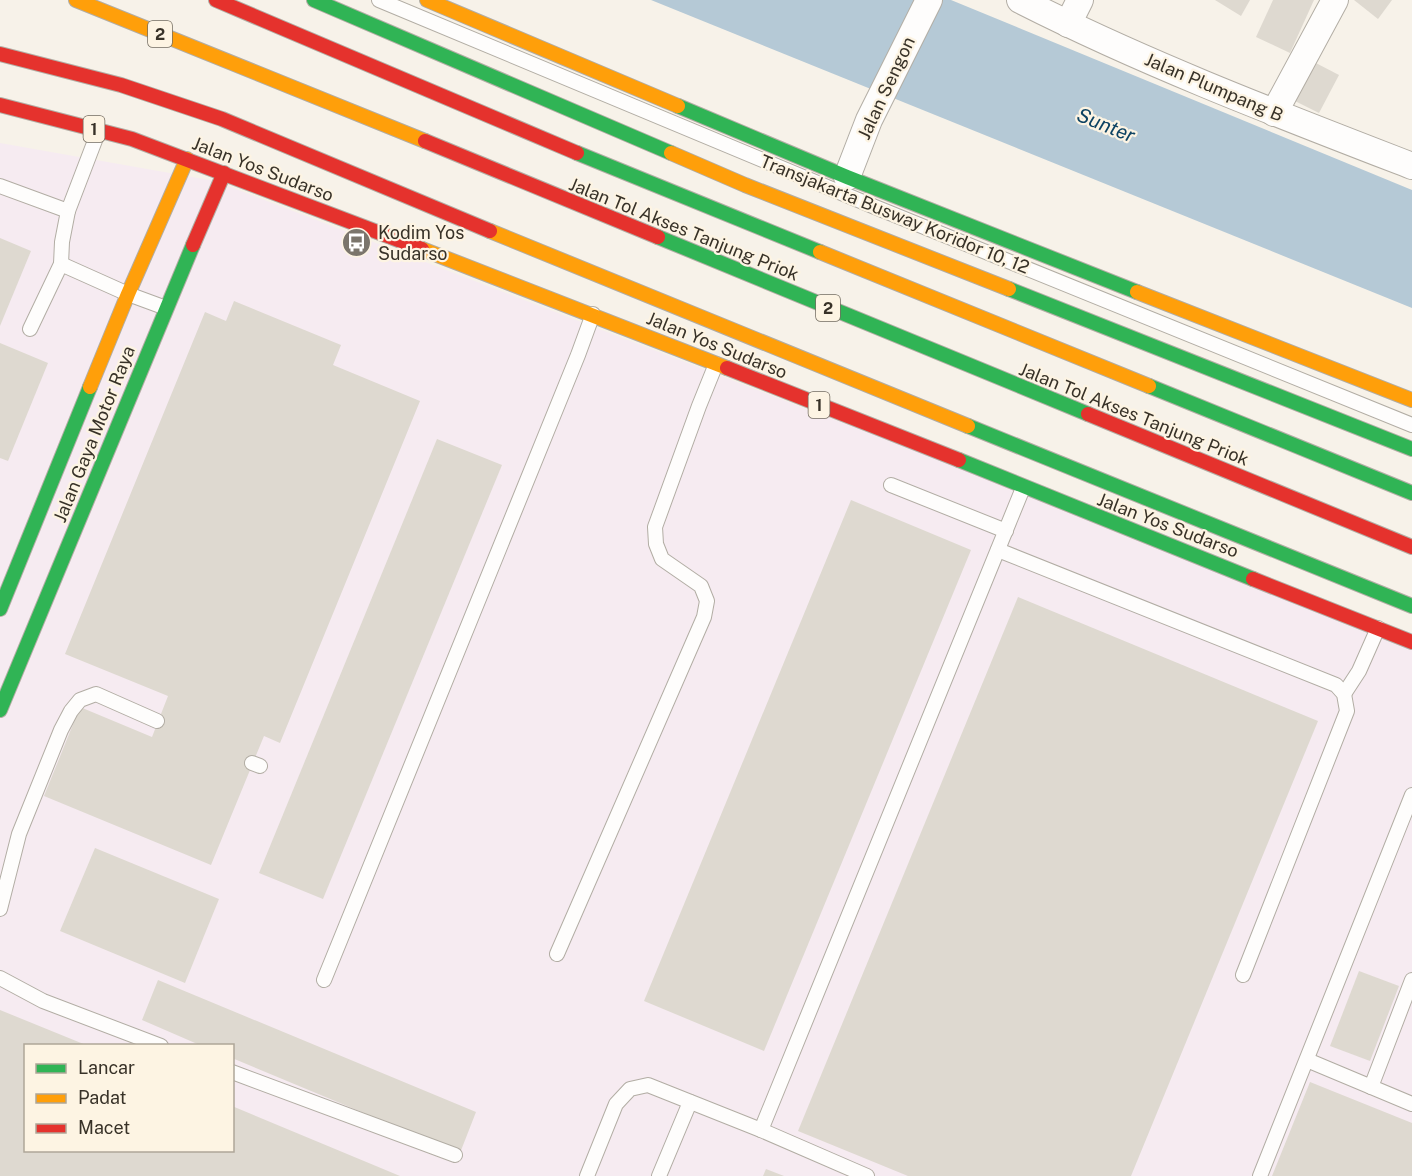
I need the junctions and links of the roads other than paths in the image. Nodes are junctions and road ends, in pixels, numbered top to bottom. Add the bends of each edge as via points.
1 (76, 0) edge
2 (216, 0) edge
3 (314, 0) edge
4 (379, 0) edge
5 (427, 0) edge
6 (929, 0) edge
7 (1020, 0) edge
8 (1080, 0) edge
9 (1335, 0) edge
10 (1068, 24) junction
11 (0, 54) edge
12 (0, 105) edge
13 (1274, 113) junction
14 (99, 130) junction
15 (187, 159) junction
16 (1412, 165) edge
17 (224, 173) junction
18 (847, 177) junction
19 (0, 186) edge
20 (68, 211) junction
21 (61, 264) junction
22 (128, 294) junction
23 (166, 308) junction
24 (593, 314) junction
25 (30, 329) dead end
26 (716, 364) junction
27 (1412, 400) edge
28 (1412, 425) edge
29 (1412, 449) edge
30 (891, 485) dead end
31 (1023, 488) junction
32 (1412, 493) edge
33 (1006, 531) junction
34 (1412, 547) edge
35 (998, 550) junction
36 (7, 575) edge
37 (1412, 606) edge
38 (0, 609) edge
39 (1378, 628) junction
40 (1412, 642) edge
41 (1344, 694) junction
42 (0, 710) edge
43 (158, 721) dead end
44 (1412, 795) edge
45 (0, 909) edge
46 (557, 954) dead end
47 (1243, 975) dead end
48 (0, 978) edge
49 (324, 980) dead end
50 (1412, 981) edge
51 (157, 1044) edge
52 (1307, 1060) junction
53 (234, 1073) edge
54 (1371, 1087) junction
55 (690, 1102) junction
56 (1412, 1104) edge
57 (761, 1130) junction
58 (455, 1155) dead end
59 (586, 1176) edge
60 (660, 1176) edge
61 (867, 1176) edge
62 (1260, 1176) edge

1 - 34 main road, Jalan Tol Akses Tanjung Priok / 2
2 - 32 main road, Jalan Tol Akses Tanjung Priok via 546,140
3 - 29 main road via 745,185
4 - 28 lane, Transjakarta Busway Koridor 10, 12
5 - 18 main road
6 - 18 street, Jalan Sengon via 869,120
7 - 10 street, Jalan Plumpang B
8 - 10 street
9 - 13 street
10 - 13 street, Jalan Plumpang B
11 - 37 main road via 121,85 222,119 641,294
12 - 14 main road, Jalan Yos Sudarso / 1
13 - 16 street, Jalan Plumpang B
14 - 15 main road, Jalan Yos Sudarso / 1
14 - 20 lane
15 - 17 main road, Jalan Yos Sudarso / 1
15 - 22 main road, Jalan Gaya Motor Raya
17 - 23 main road, Jalan Gaya Motor Raya
17 - 24 main road, Jalan Yos Sudarso / 1
18 - 27 main road
19 - 20 lane
20 - 21 lane
21 - 22 lane
21 - 25 lane
22 - 23 lane
22 - 36 main road, Jalan Gaya Motor Raya via 89,404
23 - 42 main road, Jalan Gaya Motor Raya via 116,414
24 - 26 main road, Jalan Yos Sudarso / 1
24 - 49 lane
26 - 31 main road, Jalan Yos Sudarso / 1
26 - 46 lane via 656,526 656,544 662,559 701,586 707,602 704,617
30 - 33 lane
31 - 33 lane
31 - 39 main road, Jalan Yos Sudarso / 1
33 - 35 lane
35 - 41 lane via 1335,685
35 - 57 lane
36 - 38 main road, Jalan Gaya Motor Raya
39 - 40 main road, Jalan Yos Sudarso / 1
39 - 41 lane
41 - 47 lane via 1347,711
43 - 45 lane via 96,694 80,700 61,730 19,834
44 - 52 lane
48 - 51 lane via 43,1001
50 - 54 lane
52 - 54 lane
52 - 62 lane
53 - 58 lane
54 - 56 lane
55 - 57 lane
55 - 59 lane via 648,1085 630,1089 616,1104
55 - 60 lane
57 - 61 lane

